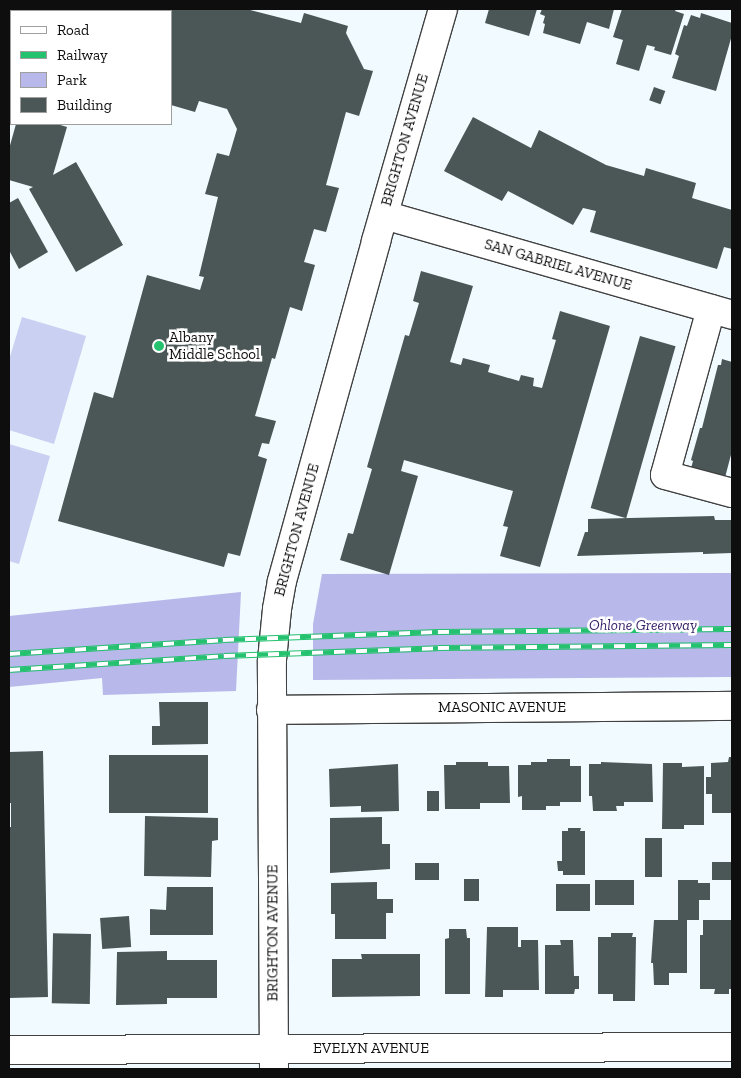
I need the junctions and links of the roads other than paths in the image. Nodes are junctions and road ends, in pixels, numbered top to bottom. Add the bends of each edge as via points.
1 (443, 9) edge
2 (384, 215) junction
3 (722, 312) edge
4 (732, 493) edge
5 (732, 706) edge
6 (271, 710) junction
7 (732, 1046) edge
8 (9, 1050) edge
9 (274, 1059) edge

1 - 2 street, BRIGHTON AVENUE
2 - 3 street, SAN GABRIEL AVENUE
2 - 6 street, BRIGHTON AVENUE via 282,581 272,660
3 - 4 street via 665,475
5 - 6 street, MASONIC AVENUE
6 - 9 street, BRIGHTON AVENUE
7 - 9 street, EVELYN AVENUE
8 - 9 street, EVELYN AVENUE

